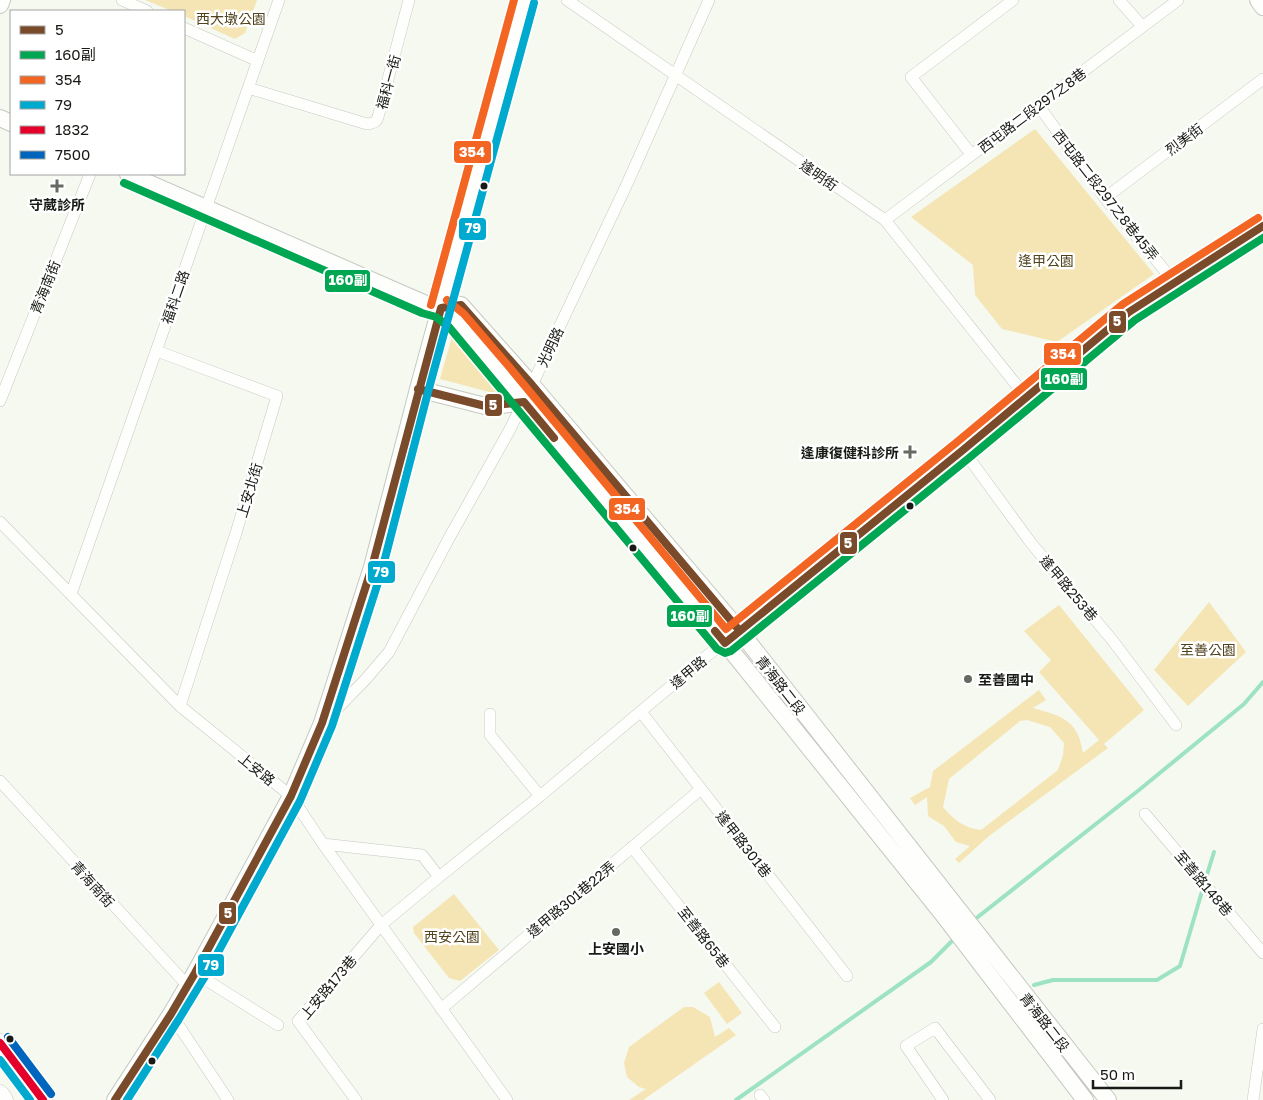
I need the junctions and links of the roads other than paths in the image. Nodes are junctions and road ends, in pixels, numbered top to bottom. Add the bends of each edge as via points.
1 (2, 0) edge
2 (122, 0) edge
3 (279, 0) edge
4 (409, 0) edge
5 (524, 0) edge
6 (567, 0) edge
7 (709, 0) edge
8 (1013, 0) edge
9 (1119, 0) edge
10 (1178, 0) edge
11 (1258, 0) edge
12 (0, 5) edge
13 (1263, 7) edge
14 (145, 10) edge
15 (1142, 26) junction
16 (185, 28) edge
17 (258, 61) junction
18 (675, 74) junction
19 (1263, 80) edge
20 (248, 88) junction
21 (1039, 106) junction
22 (971, 154) junction
23 (90, 175) edge
24 (130, 175) edge
25 (1105, 198) junction
26 (206, 208) junction
27 (885, 220) junction
28 (1263, 226) edge
29 (1175, 282) junction
30 (441, 308) junction
31 (157, 351) junction
32 (532, 385) junction
33 (418, 389) junction
34 (1026, 397) junction
35 (0, 401) edge
36 (524, 402) junction
37 (963, 450) junction
38 (0, 522) edge
39 (71, 594) junction
40 (739, 630) junction
41 (725, 643) junction
42 (180, 706) junction
43 (641, 712) junction
44 (490, 714) dead end
45 (322, 723) junction
46 (1176, 725) dead end
47 (0, 781) edge
48 (701, 789) junction
49 (291, 796) junction
50 (540, 796) junction
51 (1145, 814) dead end
52 (323, 844) junction
53 (632, 847) junction
54 (439, 877) junction
55 (947, 908) junction
56 (381, 925) junction
57 (977, 947) junction
58 (1263, 953) edge
59 (847, 976) dead end
60 (191, 979) junction
61 (441, 1009) junction
62 (171, 1014) junction
63 (278, 1025) dead end
64 (775, 1027) dead end
65 (1263, 1029) edge
66 (0, 1043) edge
67 (0, 1094) edge
68 (940, 1099) edge
69 (4, 1100) edge
70 (43, 1100) edge
71 (116, 1100) edge
72 (228, 1100) edge
73 (356, 1100) edge
74 (507, 1100) edge
75 (990, 1100) edge
76 (1085, 1100) edge
77 (1108, 1100) edge
78 (1253, 1100) edge

1 - 12 main road
2 - 14 street
3 - 17 street, 福科二路
4 - 20 street, 福科一街 via 378,117 373,123 367,124
5 - 30 main road
6 - 18 street, 逢明街
7 - 18 street, 光明路
8 - 22 street via 911,77
9 - 15 street
10 - 15 street, 西屯路二段297之8巷
11 - 13 main road
15 - 21 street, 西屯路二段297之8巷
16 - 17 street
17 - 20 street, 福科二路
18 - 27 street, 逢明街
18 - 32 street, 光明路
19 - 25 street, 烈美街
20 - 26 street, 福科二路
21 - 22 street, 西屯路二段297之8巷
21 - 25 street, 西屯路二段297之8巷45弄
22 - 27 street, 西屯路二段297之8巷
23 - 35 street, 青海南街
24 - 26 main road, 青海路二段
25 - 29 street, 西屯路二段297之8巷45弄
26 - 30 main road, 青海路二段
26 - 31 street, 福科二路
27 - 34 street, 逢明街
28 - 29 street, 逢甲路
29 - 34 street, 逢甲路 via 1129,312
30 - 32 main road, 青海路二段 via 461,305
30 - 33 main road
30 - 36 main road, 青海路二段 via 463,328
31 - 39 street, 福科二路
31 - 42 street, 上安北街 via 277,396
32 - 36 street, 光明路
32 - 40 main road, 青海路二段
33 - 36 main road via 485,406
33 - 45 main road via 372,567
34 - 37 street, 逢甲路
36 - 41 main road, 青海路二段
36 - 45 street, 光明路 via 389,652
37 - 40 street, 逢甲路
37 - 46 street, 逢甲路253巷
38 - 39 street, 上安路
39 - 42 street, 上安路
40 - 41 street, 逢甲路
40 - 55 main road, 青海路二段
41 - 43 street, 逢甲路
41 - 55 main road, 青海路二段
42 - 49 street, 上安路
43 - 48 street, 逢甲路301巷
43 - 50 street, 逢甲路
44 - 50 street via 490,735
45 - 49 main road
47 - 60 street, 青海南街
48 - 53 street, 逢甲路301巷22弄
48 - 59 street, 逢甲路301巷
49 - 52 street, 上安路
49 - 60 main road
50 - 54 street, 逢甲路
51 - 58 street, 至善路148巷
52 - 54 street via 422,855
52 - 56 street, 上安路
53 - 61 street, 逢甲路301巷22弄
53 - 64 street, 至善路65巷
54 - 56 street, 逢甲路
55 - 57 main road
56 - 61 street, 上安路
56 - 73 street, 上安路173巷 via 298,1021
57 - 76 main road, 青海路二段
57 - 77 main road, 青海路二段
60 - 62 main road
60 - 63 street, 青海南街
61 - 74 street, 上安路
62 - 71 main road
62 - 72 street
65 - 78 street
66 - 70 main road
67 - 69 main road
68 - 75 street via 906,1046 935,1028

